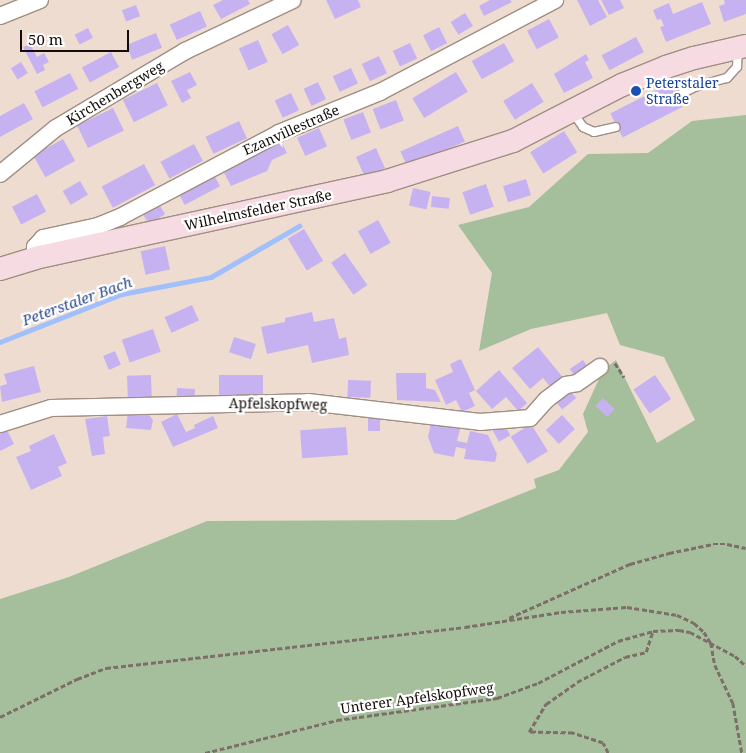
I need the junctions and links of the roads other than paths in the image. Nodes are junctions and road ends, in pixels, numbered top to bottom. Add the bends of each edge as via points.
1 (40, 0) edge
2 (293, 0) edge
3 (555, 0) edge
4 (0, 16) edge
5 (742, 47) edge
6 (679, 95) dead end
7 (572, 112) junction
8 (615, 127) dead end
9 (0, 174) edge
10 (35, 258) junction
11 (0, 269) edge
12 (600, 367) dead end
13 (0, 424) edge

1 - 4 street
2 - 9 street, Kirchenbergweg via 186,51 56,128
3 - 10 street, Ezanvillestraße via 380,92 279,133 120,217 98,226 43,238 35,247
5 - 6 lane via 730,76
5 - 7 main road via 652,72
7 - 8 lane via 583,127 591,131
7 - 10 main road, Wilhelmsfelder Straße via 513,142 387,181
10 - 11 main road, Wilhelmsfelder Straße
12 - 13 street, Apfelskopfweg via 576,383 566,385 530,418 480,422 308,402 51,408

